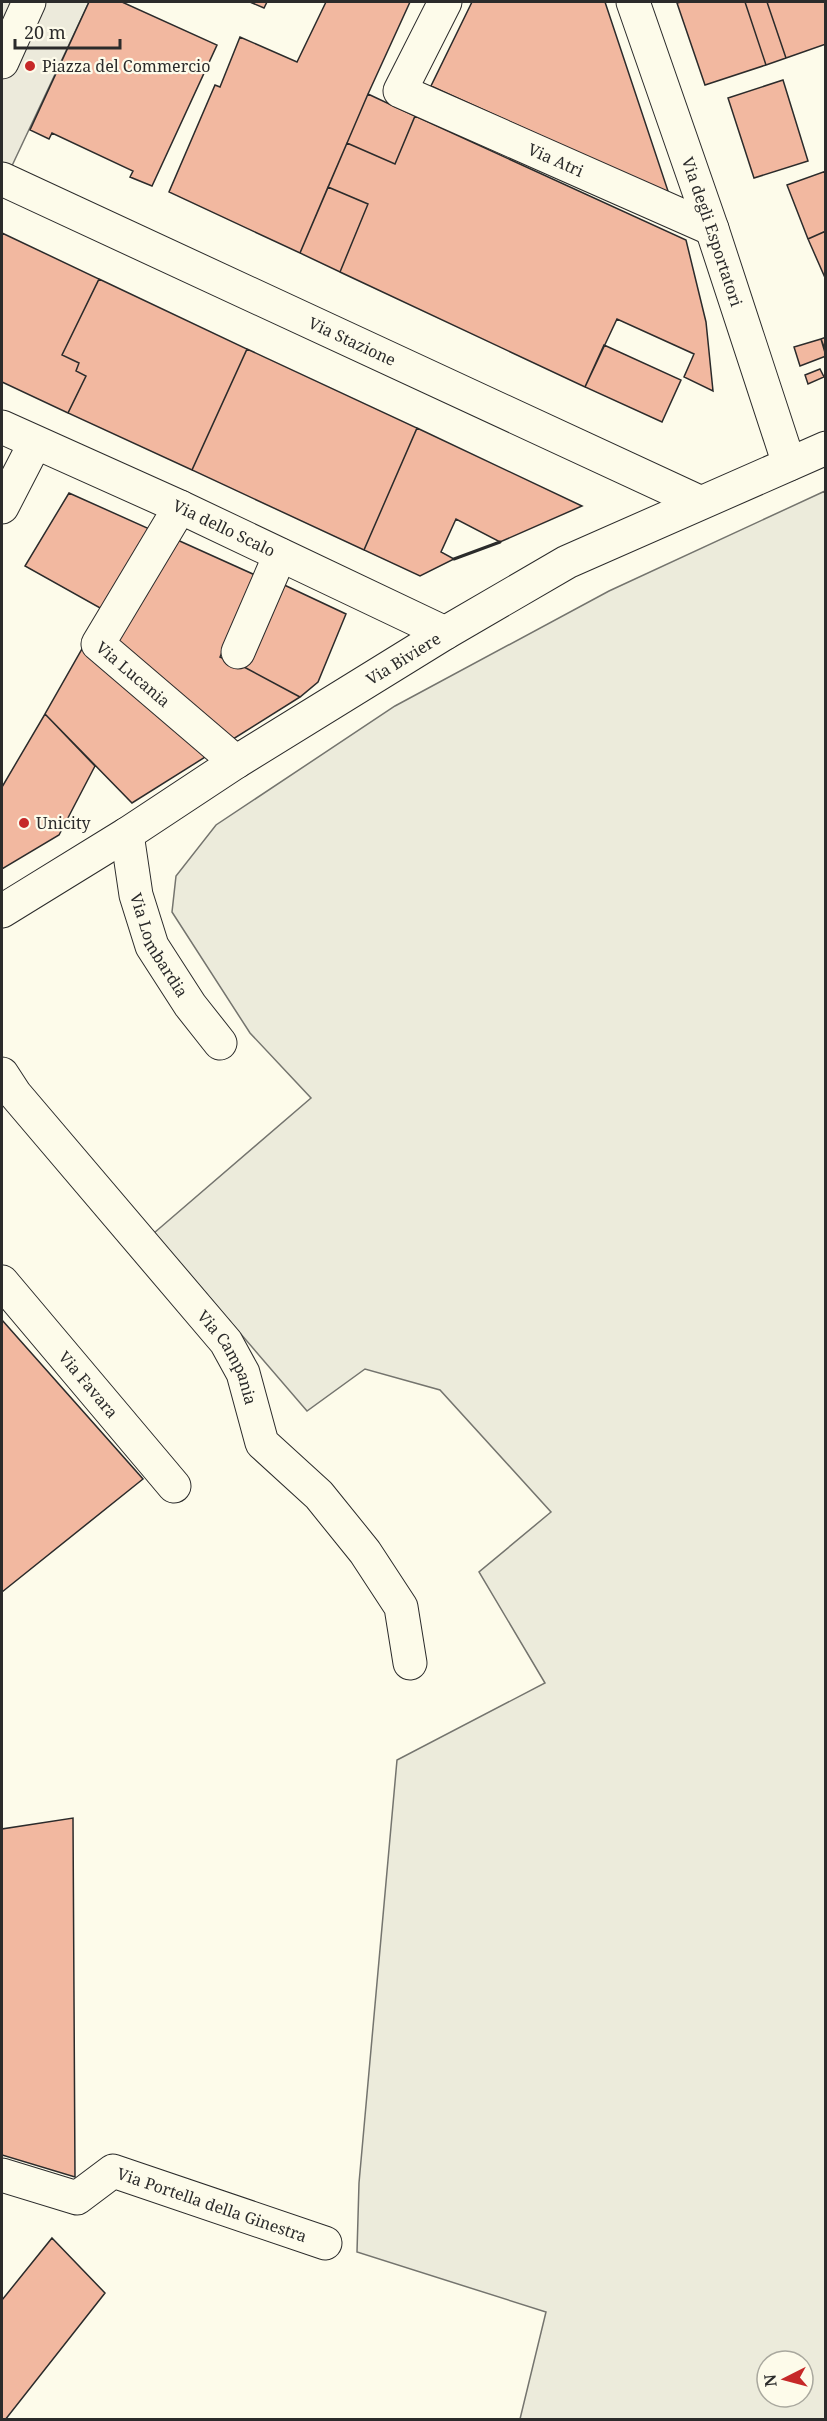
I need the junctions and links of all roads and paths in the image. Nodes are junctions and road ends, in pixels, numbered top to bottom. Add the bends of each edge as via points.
1 (29, 2) edge
2 (445, 2) edge
3 (633, 2) edge
4 (2, 63) edge
5 (3, 179) edge
6 (712, 229) junction
7 (2, 427) edge
8 (35, 443) junction
9 (825, 448) edge
10 (789, 464) junction
11 (699, 502) junction
12 (2, 507) edge
13 (180, 507) junction
14 (280, 555) junction
15 (446, 633) junction
16 (238, 652) dead end
17 (236, 762) junction
18 (127, 834) junction
19 (2, 911) edge
20 (220, 1043) dead end
21 (2, 1074) edge
22 (2, 1282) edge
23 (174, 1486) dead end
24 (410, 1663) dead end
25 (2, 2175) edge
26 (325, 2243) dead end

1 - 4 street
2 - 6 street, Via Atri via 400,91
3 - 6 street, Via degli Esportatori
5 - 11 street, Via Stazione
6 - 10 street, Via degli Esportatori
7 - 8 street, Via dello Scalo
8 - 12 street
8 - 13 street, Via dello Scalo
9 - 10 street, Via Biviere
10 - 11 street, Via Biviere
11 - 15 street, Via Biviere via 567,562
13 - 14 street, Via dello Scalo
13 - 17 street, Via Lucania via 98,644
14 - 15 street, Via dello Scalo
14 - 16 street
15 - 17 street, Via Biviere
17 - 18 street, Via Biviere
18 - 19 street, Via Biviere
18 - 20 street, Via Lombardia via 136,895 152,946
21 - 24 street, Via Campania via 226,1342 243,1373 262,1443 319,1496 365,1552 401,1607
22 - 23 street, Via Favara
25 - 26 street, Via Portella della Ginestra via 77,2198 113,2171

